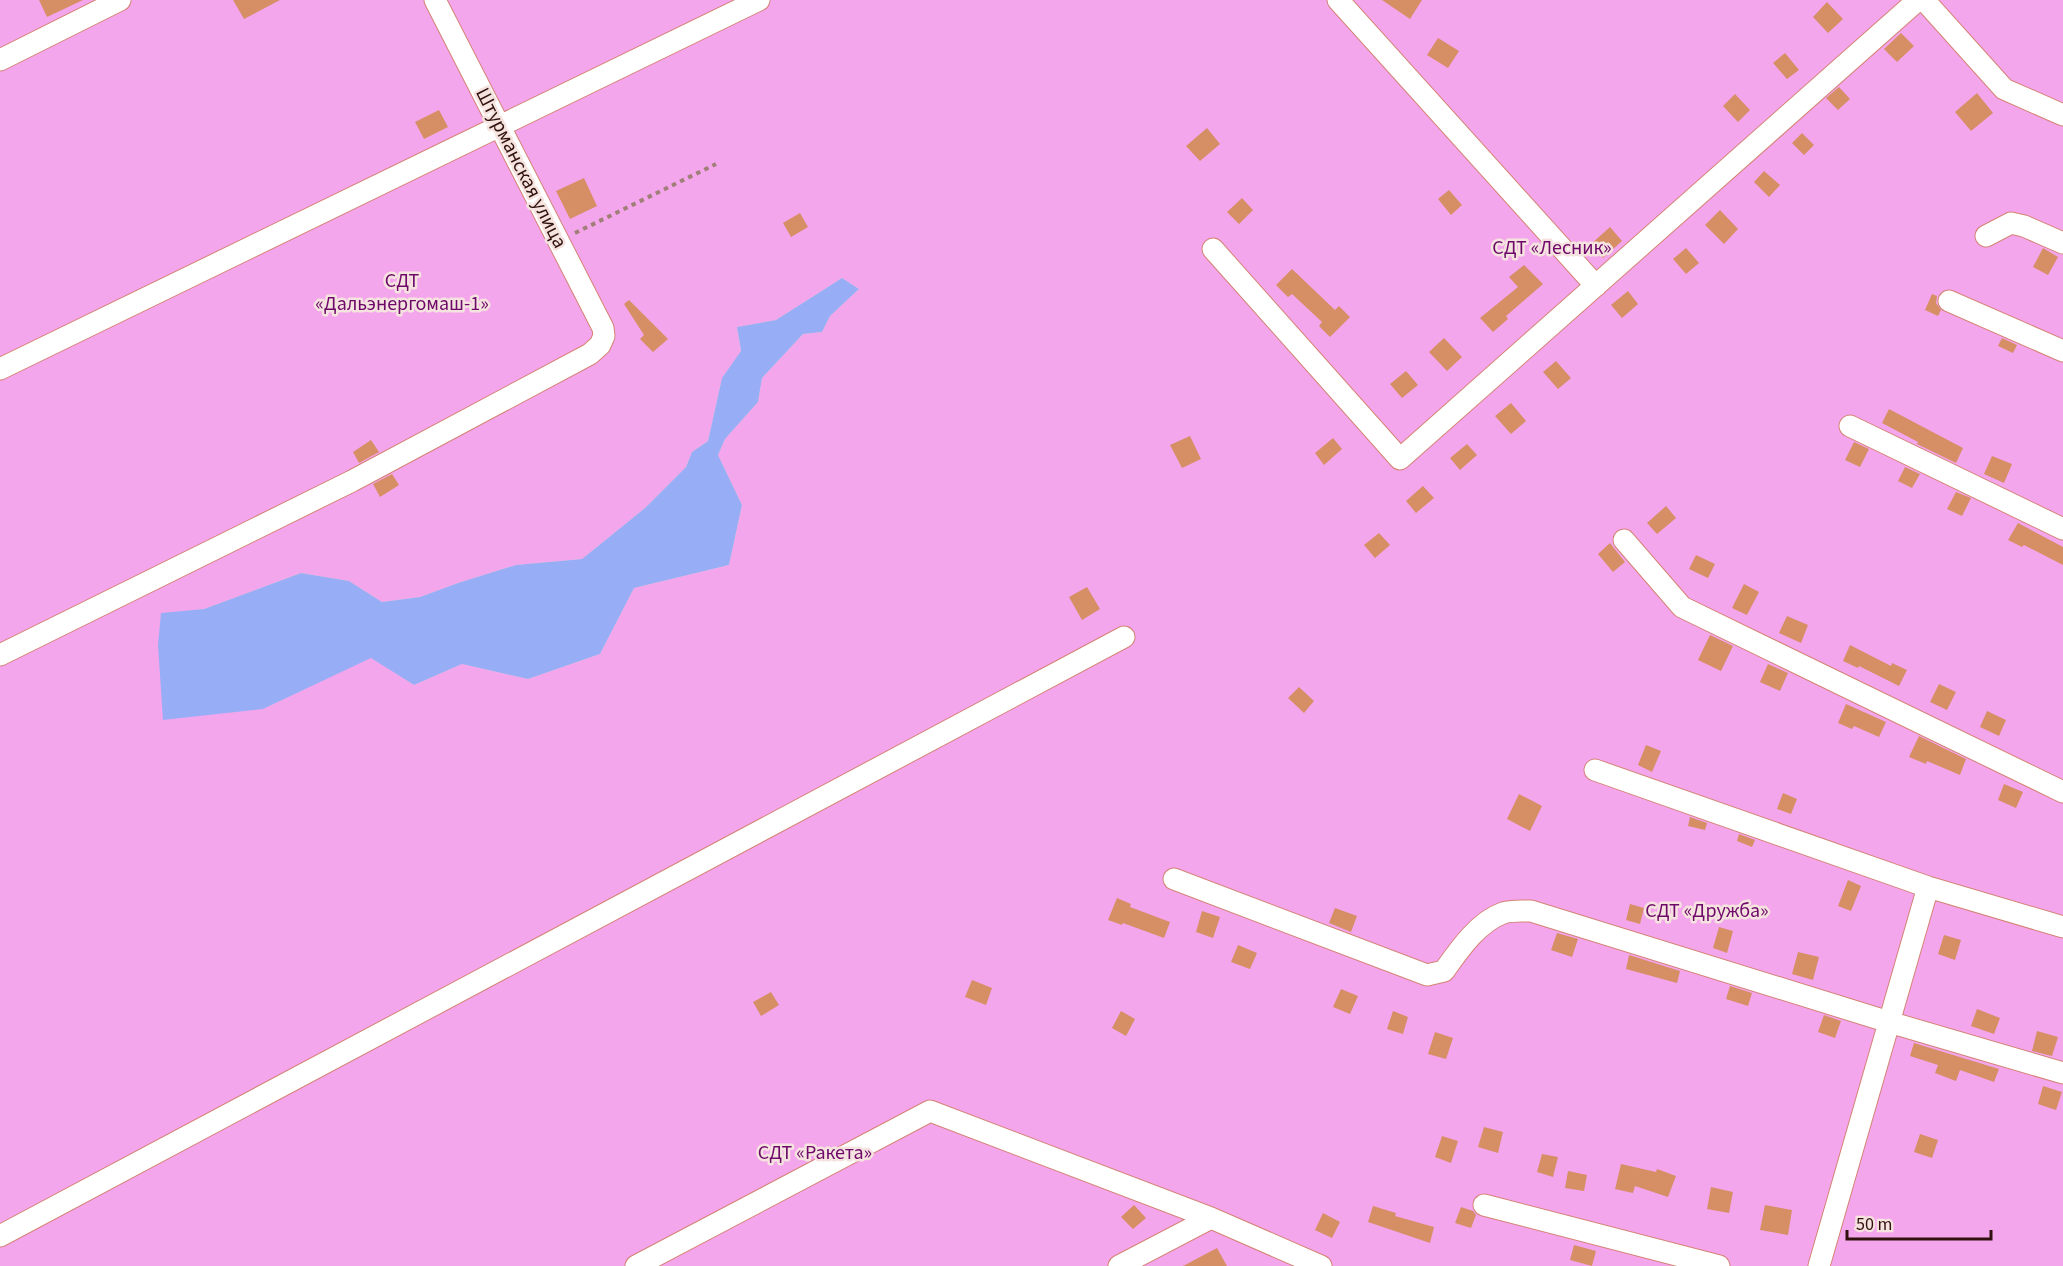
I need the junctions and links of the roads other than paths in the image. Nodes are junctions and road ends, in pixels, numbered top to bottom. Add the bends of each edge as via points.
1 (120, 0) edge
2 (435, 0) edge
3 (759, 0) edge
4 (1338, 0) edge
5 (1918, 0) edge
6 (1924, 0) edge
7 (0, 60) edge
8 (2063, 115) edge
9 (500, 126) junction
10 (1986, 236) dead end
11 (2063, 243) edge
12 (1213, 249) dead end
13 (1596, 286) junction
14 (1949, 301) dead end
15 (2063, 351) edge
16 (0, 369) edge
17 (1850, 426) dead end
18 (2063, 529) edge
19 (1624, 540) dead end
20 (1124, 637) dead end
21 (0, 655) edge
22 (1595, 770) dead end
23 (2063, 792) edge
24 (1174, 879) dead end
25 (1928, 887) junction
26 (2063, 927) edge
27 (1889, 1022) junction
28 (2063, 1073) edge
29 (1484, 1205) dead end
30 (1211, 1218) junction
31 (0, 1236) edge
32 (636, 1266) edge
33 (1119, 1266) edge
34 (1322, 1266) edge
35 (1719, 1266) edge
36 (1819, 1266) edge

1 - 7 lane
2 - 9 lane, Штурманская улица
3 - 9 lane
4 - 13 lane
5 - 13 lane
6 - 8 lane via 2004,89
9 - 16 lane
9 - 21 lane, Штурманская улица via 603,328 600,345 590,354 363,475
10 - 11 lane via 2011,223
12 - 13 lane via 1400,459
14 - 15 lane
17 - 18 lane
19 - 23 lane via 1682,607
20 - 31 lane
22 - 25 lane
24 - 27 lane via 1427,975 1444,971 1481,927 1504,912 1531,911
25 - 26 lane
25 - 27 lane
27 - 28 lane
27 - 36 lane
29 - 35 lane
30 - 32 lane via 930,1111
30 - 33 lane
30 - 34 lane

